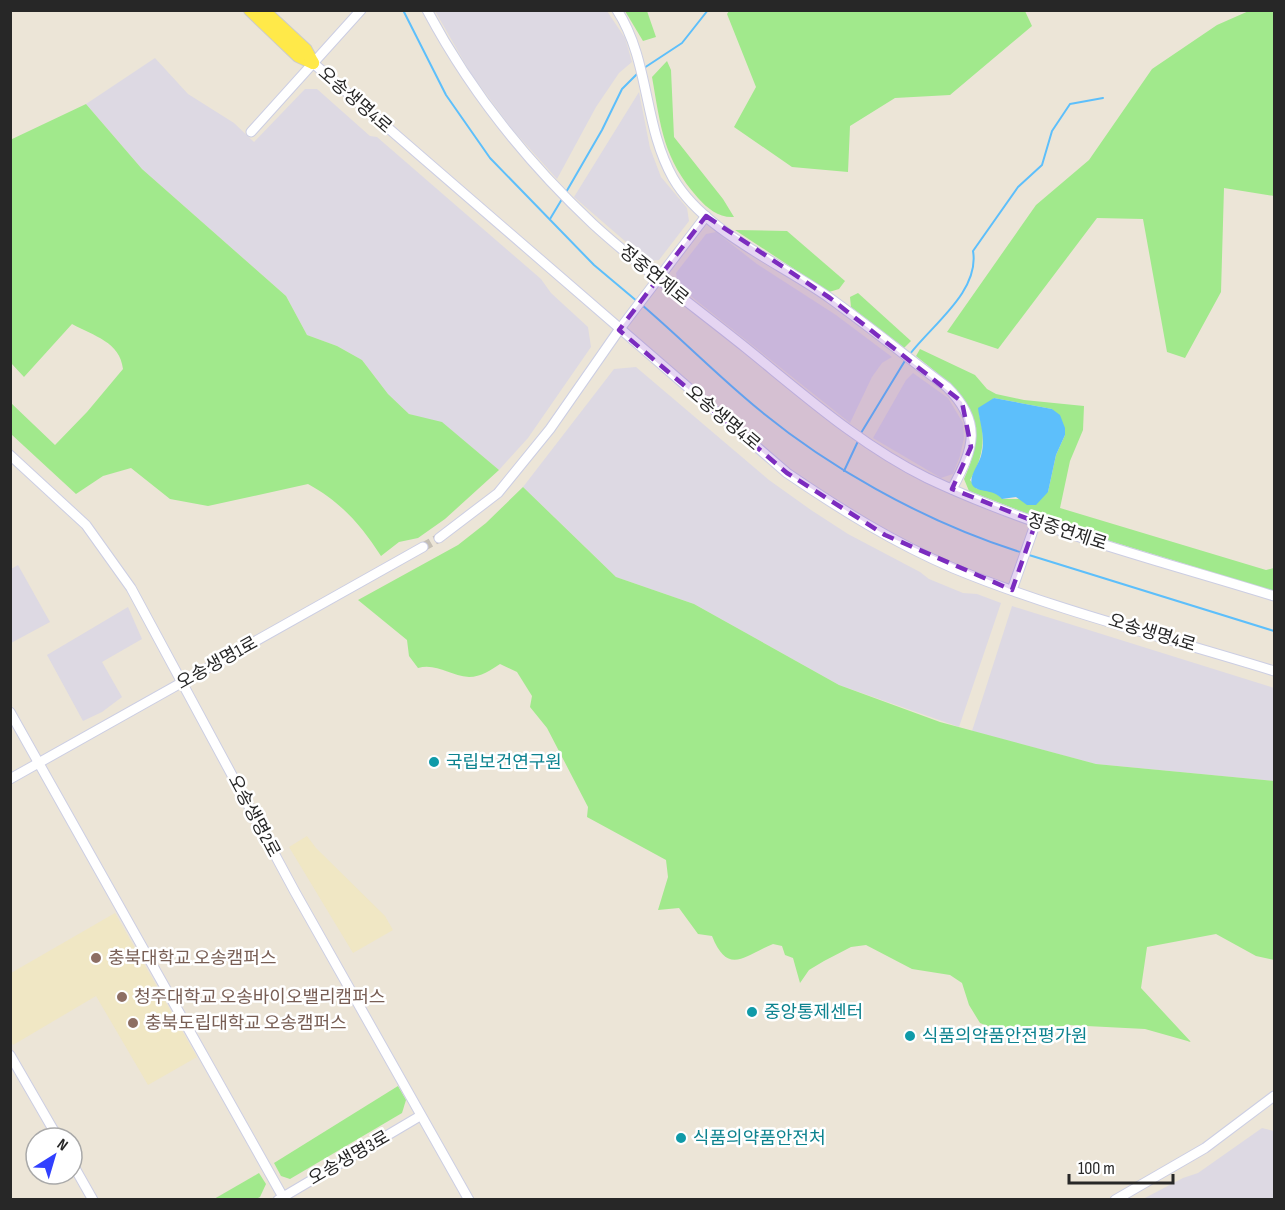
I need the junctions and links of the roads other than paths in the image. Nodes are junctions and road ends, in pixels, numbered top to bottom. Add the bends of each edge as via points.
1 (250, 10) edge
2 (263, 10) edge
3 (361, 10) edge
4 (427, 10) edge
5 (617, 10) edge
6 (313, 63) junction
7 (251, 132) dead end
8 (706, 216) junction
9 (657, 282) junction
10 (619, 330) junction
11 (10, 455) edge
12 (952, 489) junction
13 (1035, 525) junction
14 (439, 538) tunnel mouth
15 (423, 547) tunnel mouth
16 (1013, 586) junction
17 (1275, 596) edge
18 (1275, 671) edge
19 (183, 682) junction
20 (10, 711) edge
21 (39, 763) junction
22 (10, 779) edge
23 (10, 1055) edge
24 (1271, 1099) edge
25 (1275, 1112) edge
26 (420, 1116) junction
27 (50, 1126) edge
28 (84, 1184) edge
29 (281, 1198) edge
30 (93, 1200) edge
31 (469, 1200) edge
32 (1115, 1200) edge

1 - 6 main road via 298,56
2 - 6 main road via 306,50
3 - 6 street, 오송생명4로
4 - 9 street, 정중연제로 via 495,119 571,203
5 - 8 street via 631,33 640,61 663,159 686,197
6 - 7 street
6 - 10 street, 오송생명4로
8 - 9 street
8 - 12 street via 830,298 962,402 969,417 971,447
9 - 10 street
9 - 12 street, 정중연제로 via 853,433
10 - 14 street via 550,429 498,494
10 - 16 street, 오송생명4로 via 787,473 836,507 942,563
11 - 19 street, 오송생명2로 via 101,544 131,588
12 - 13 street, 정중연제로
13 - 16 street
13 - 17 street, 정중연제로
15 - 19 street, 오송생명1로
16 - 18 street, 오송생명4로
19 - 21 street, 오송생명1로
19 - 26 street, 오송생명2로
20 - 21 street
21 - 22 street, 오송생명1로
21 - 29 street
23 - 27 street
24 - 25 street
24 - 32 street via 1205,1148
26 - 29 street, 오송생명3로
26 - 31 street, 오송생명2로
28 - 30 street

